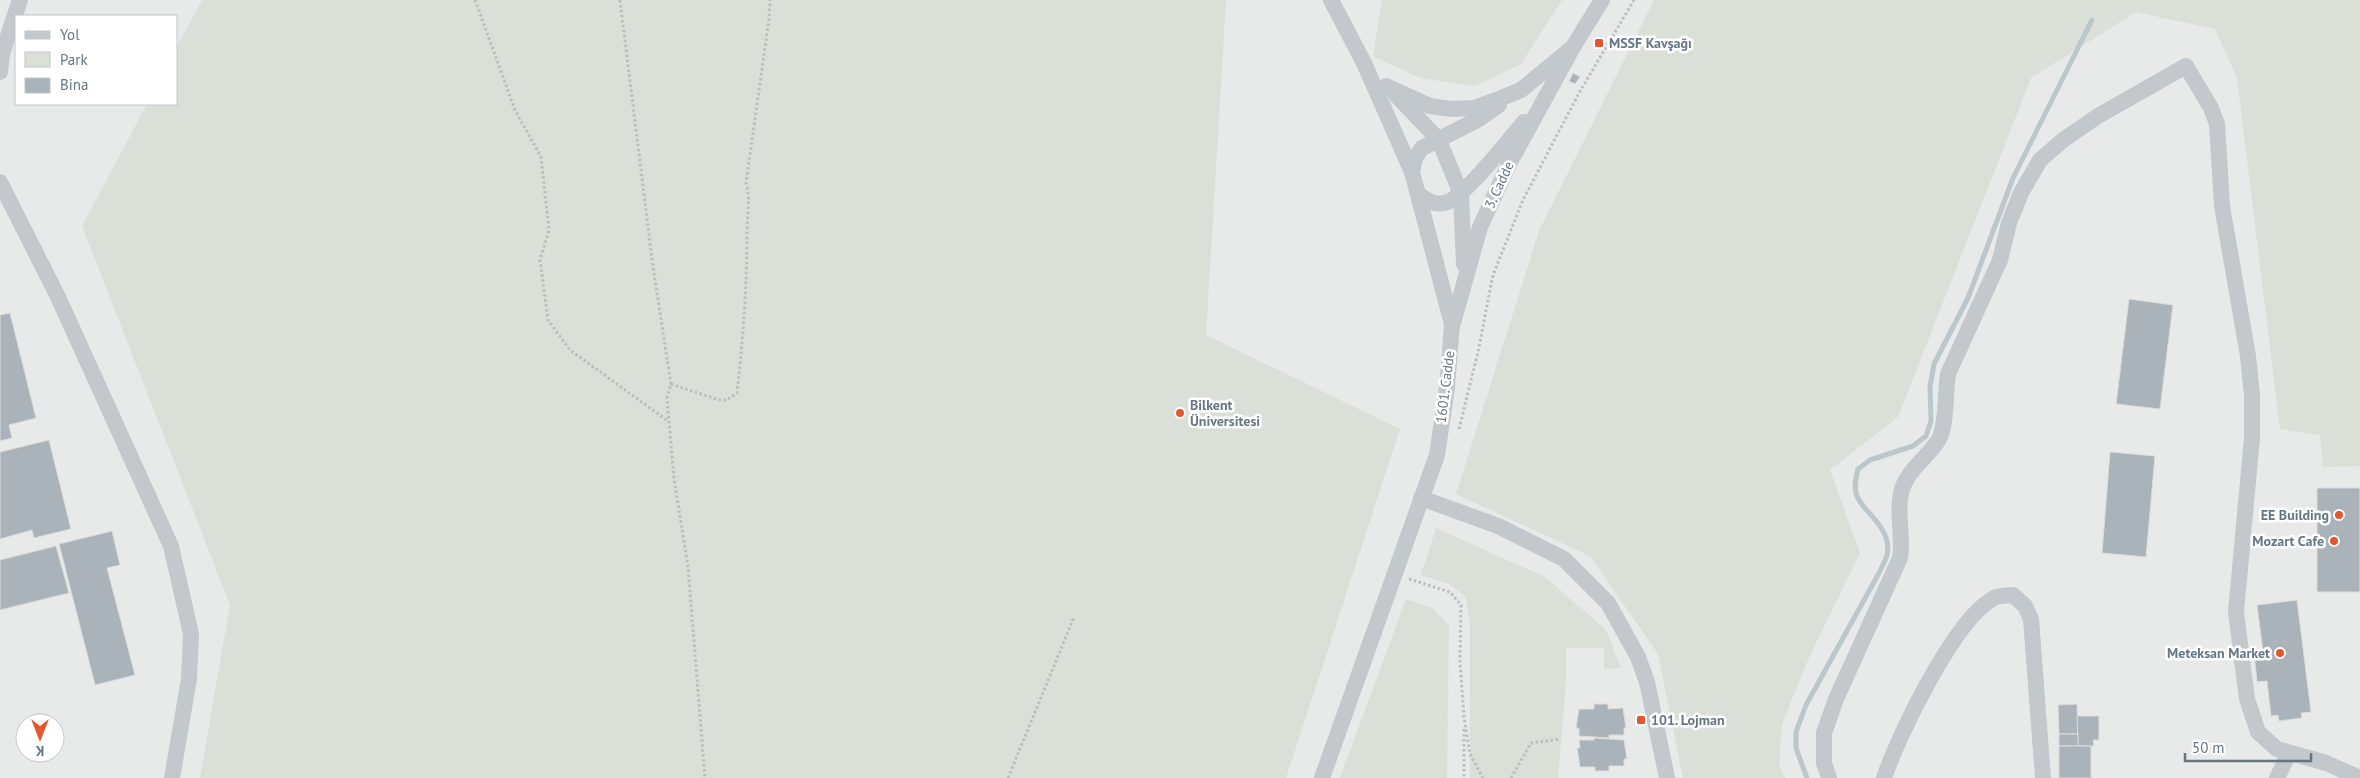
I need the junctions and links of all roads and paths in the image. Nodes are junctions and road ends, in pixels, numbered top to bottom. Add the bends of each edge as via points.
1 (20, 0) edge
2 (475, 0) edge
3 (620, 0) edge
4 (770, 0) edge
5 (1331, 0) edge
6 (1602, 0) edge
7 (1634, 0) edge
8 (15, 15) edge
9 (15, 16) edge
10 (1574, 47) junction
11 (1, 60) edge
12 (1364, 63) junction
13 (1386, 86) junction
14 (1521, 90) junction
15 (1543, 100) junction
16 (1439, 140) junction
17 (1412, 172) junction
18 (0, 182) edge
19 (1461, 194) junction
20 (1419, 196) junction
21 (1464, 275) junction
22 (1452, 324) junction
23 (671, 384) junction
24 (669, 421) junction
25 (1456, 439) dead end
26 (1421, 498) junction
27 (2273, 541) dead end
28 (2317, 541) dead end
29 (1396, 570) junction
30 (1074, 618) dead end
31 (1464, 717) junction
32 (1560, 739) dead end
33 (2289, 753) junction
34 (172, 778) edge
35 (706, 778) edge
36 (1008, 778) edge
37 (1322, 778) edge
38 (1464, 778) edge
39 (1483, 778) edge
40 (1511, 778) edge
41 (1667, 778) edge
42 (1829, 778) edge
43 (1884, 778) edge
44 (2043, 778) edge
45 (2277, 778) edge
46 (2360, 778) edge

1 - 8 street
2 - 24 path via 515,110 541,157 549,230 540,260 548,320 570,350
3 - 23 path
4 - 23 path via 746,183 750,198 747,284 737,392 727,400 718,400
5 - 12 street, 1601. Cadde
6 - 10 street, 3. Cadde
7 - 25 path via 1579,93 1523,200 1493,275
9 - 11 street
10 - 14 street
10 - 15 street, 3. Cadde
12 - 13 street, 3. Cadde
12 - 17 street, 1601. Cadde
13 - 14 street via 1430,106 1451,109 1474,108
13 - 16 street, 3. Cadde
14 - 16 street via 1479,119
15 - 19 street, 3. Cadde
15 - 21 street, 3. Cadde via 1480,227
16 - 17 street via 1422,148 1415,158
16 - 19 street, 3. Cadde
17 - 20 street, 1601. Cadde
18 - 34 street via 58,296 171,546 191,634 189,679
19 - 20 street, 3. Cadde via 1447,203 1433,204
19 - 21 street, 3. Cadde
20 - 22 street, 1601. Cadde
21 - 22 street, 3. Cadde
22 - 26 street, 1601. Cadde via 1437,455
23 - 24 path via 667,398
24 - 35 path via 688,566
26 - 29 street, 1601. Cadde
26 - 41 street via 1498,526 1564,559 1608,603 1638,657 1647,682
27 - 28 path
29 - 31 path via 1414,582 1450,592 1461,605
29 - 37 street, 1601. Cadde
30 - 36 path
31 - 38 path
31 - 39 path via 1470,754
32 - 40 path via 1531,743
33 - 42 street via 2277,749 2258,732 2247,699 2236,612 2252,438 2252,396 2222,206 2217,124 2186,66 2098,116 2063,140 2040,160 2021,193 2000,260 1948,374 1939,438 1910,473 1901,492 1899,515 1903,542 1900,558 1836,698 1824,734 1824,763
33 - 45 street
33 - 46 street via 2326,763
43 - 44 street via 1945,652 1970,618 1995,598 2013,595 2025,606 2030,619

